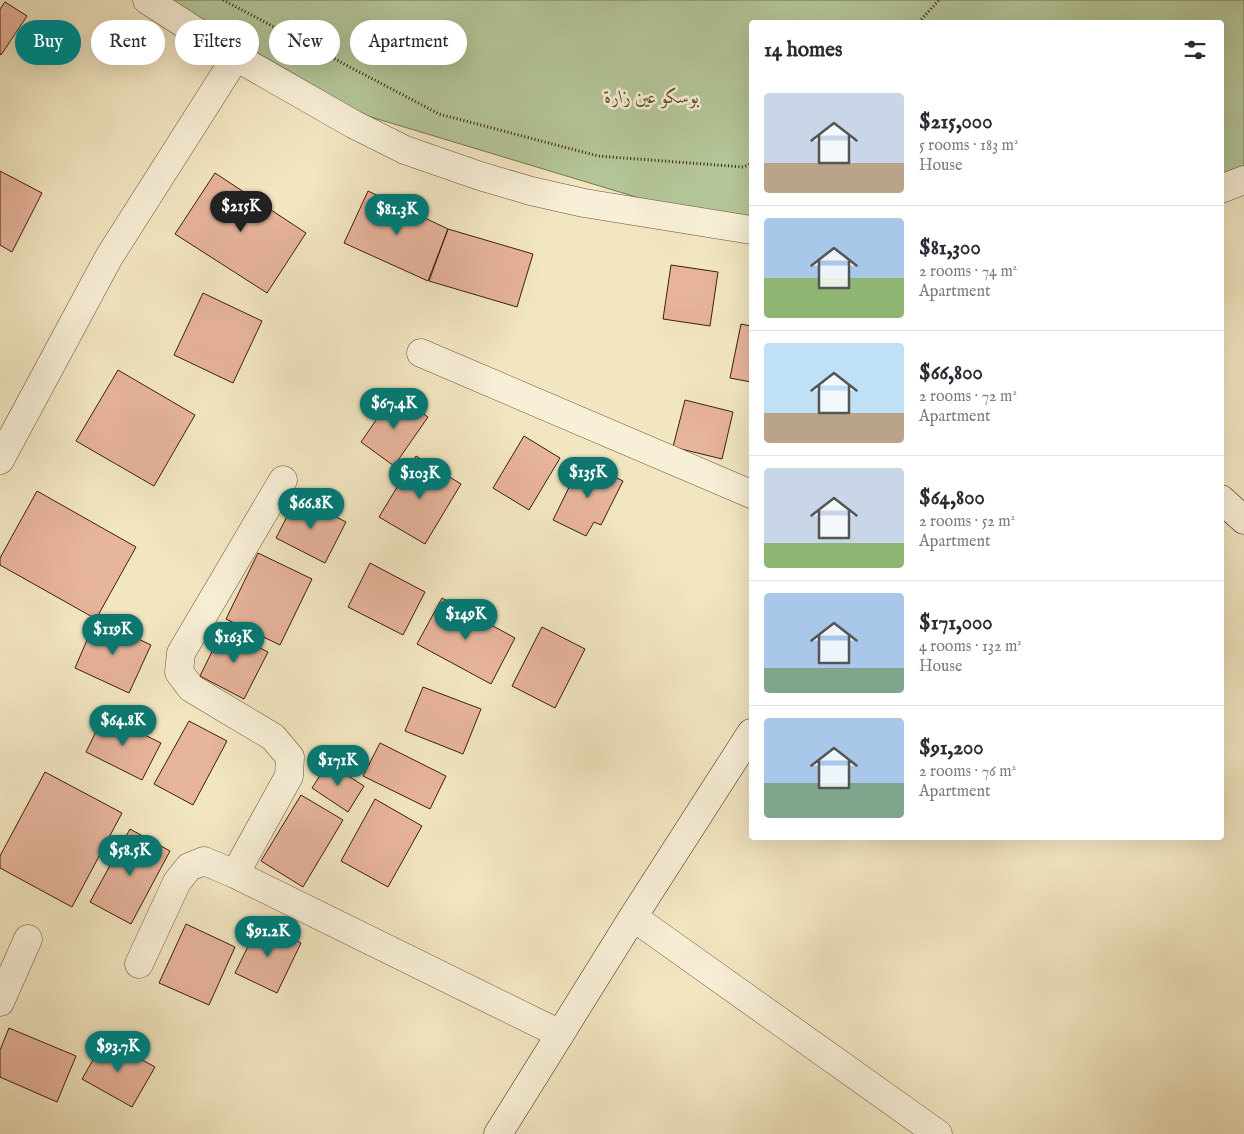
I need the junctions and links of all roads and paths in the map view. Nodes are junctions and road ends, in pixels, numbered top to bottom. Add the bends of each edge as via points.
1 (147, 0) edge
2 (223, 0) edge
3 (939, 0) edge
4 (178, 20) edge
5 (921, 20) edge
6 (231, 65) edge
7 (250, 65) edge
8 (749, 165) edge
9 (1244, 180) edge
10 (1224, 188) edge
11 (749, 230) edge
12 (421, 353) dead end
13 (0, 460) edge
14 (283, 480) dead end
15 (749, 493) edge
16 (1224, 502) edge
17 (1244, 520) edge
18 (749, 736) edge
19 (235, 874) junction
20 (633, 916) junction
21 (28, 939) dead end
22 (139, 964) dead end
23 (0, 1002) edge
24 (560, 1034) junction
25 (498, 1134) edge
26 (938, 1134) edge

1 - 4 street
2 - 8 path via 439,114 598,156 743,167
3 - 5 path
6 - 13 street via 109,257
7 - 11 street via 405,150 480,176 584,203
9 - 10 street
12 - 15 street
14 - 19 street via 181,653 179,672 191,688 273,737 290,757 289,776
16 - 17 street
18 - 20 street
19 - 22 street via 204,860 189,867 177,882
19 - 24 street
20 - 24 street
20 - 26 street
21 - 23 street
24 - 25 street

